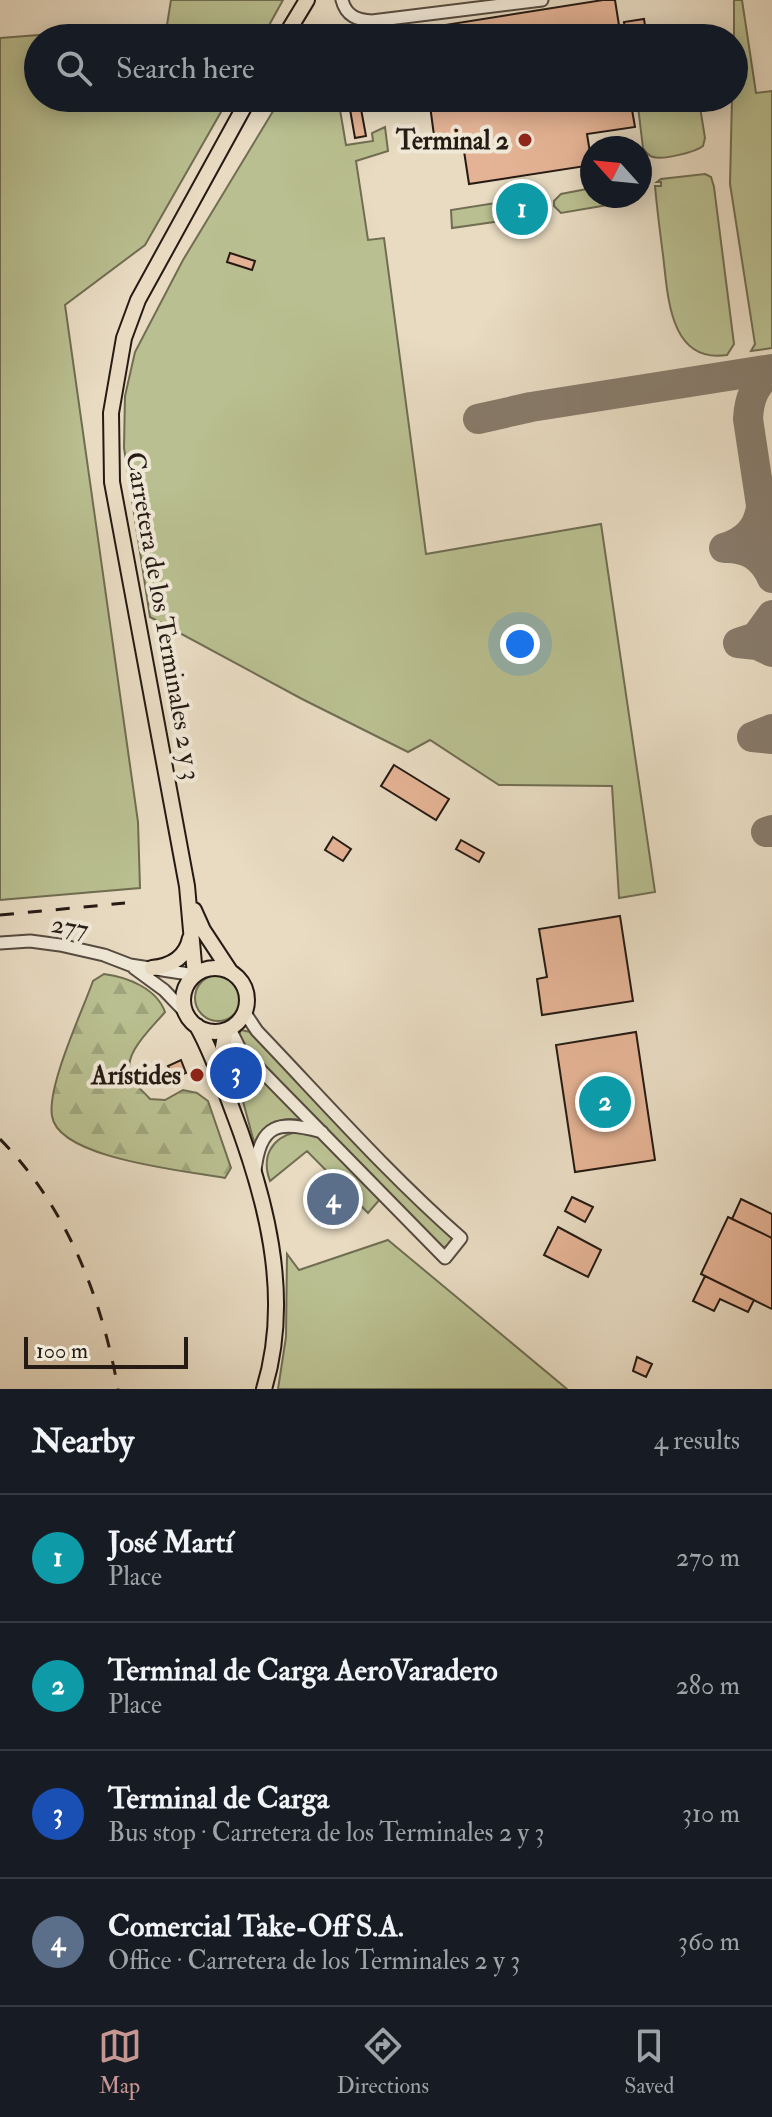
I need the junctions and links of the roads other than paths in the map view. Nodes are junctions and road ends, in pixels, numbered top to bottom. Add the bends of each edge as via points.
1 (307, 0) edge
2 (342, 0) edge
3 (542, 0) edge
4 (292, 24) edge
5 (241, 112) edge
6 (187, 886) junction
7 (190, 929) junction
8 (0, 943) edge
9 (130, 965) junction
10 (152, 968) junction
11 (230, 971) junction
12 (195, 975) junction
13 (186, 1013) junction
14 (245, 1013) junction
15 (197, 1026) junction
16 (228, 1029) junction
17 (234, 1114) junction
18 (323, 1132) junction
19 (255, 1172) junction
20 (264, 1389) edge

1 - 4 main road
2 - 3 street via 349,14 372,21
5 - 6 main road, Carretera de los Terminales 2 y 3 via 138,300 124,338 111,413 112,482
6 - 7 main road, Carretera de los Terminales 2 y 3
6 - 11 main road, Carretera de los Terminales 2 y 3 via 196,917
7 - 10 main road via 182,956
7 - 12 main road, Carretera de los Terminales 2 y 3
8 - 9 street, 277 via 60,945
9 - 10 street, 277
9 - 13 street, 277
10 - 12 street, 277
11 - 12 main road via 208,968
11 - 14 main road via 245,987
12 - 13 main road via 184,993
13 - 15 main road
14 - 16 main road
14 - 18 street via 361,1141 461,1238 445,1258
15 - 16 main road
15 - 17 main road
16 - 17 main road via 223,1047
16 - 18 street via 240,1049
17 - 19 main road
18 - 19 street via 278,1126 257,1150
19 - 20 main road via 275,1273 275,1333

